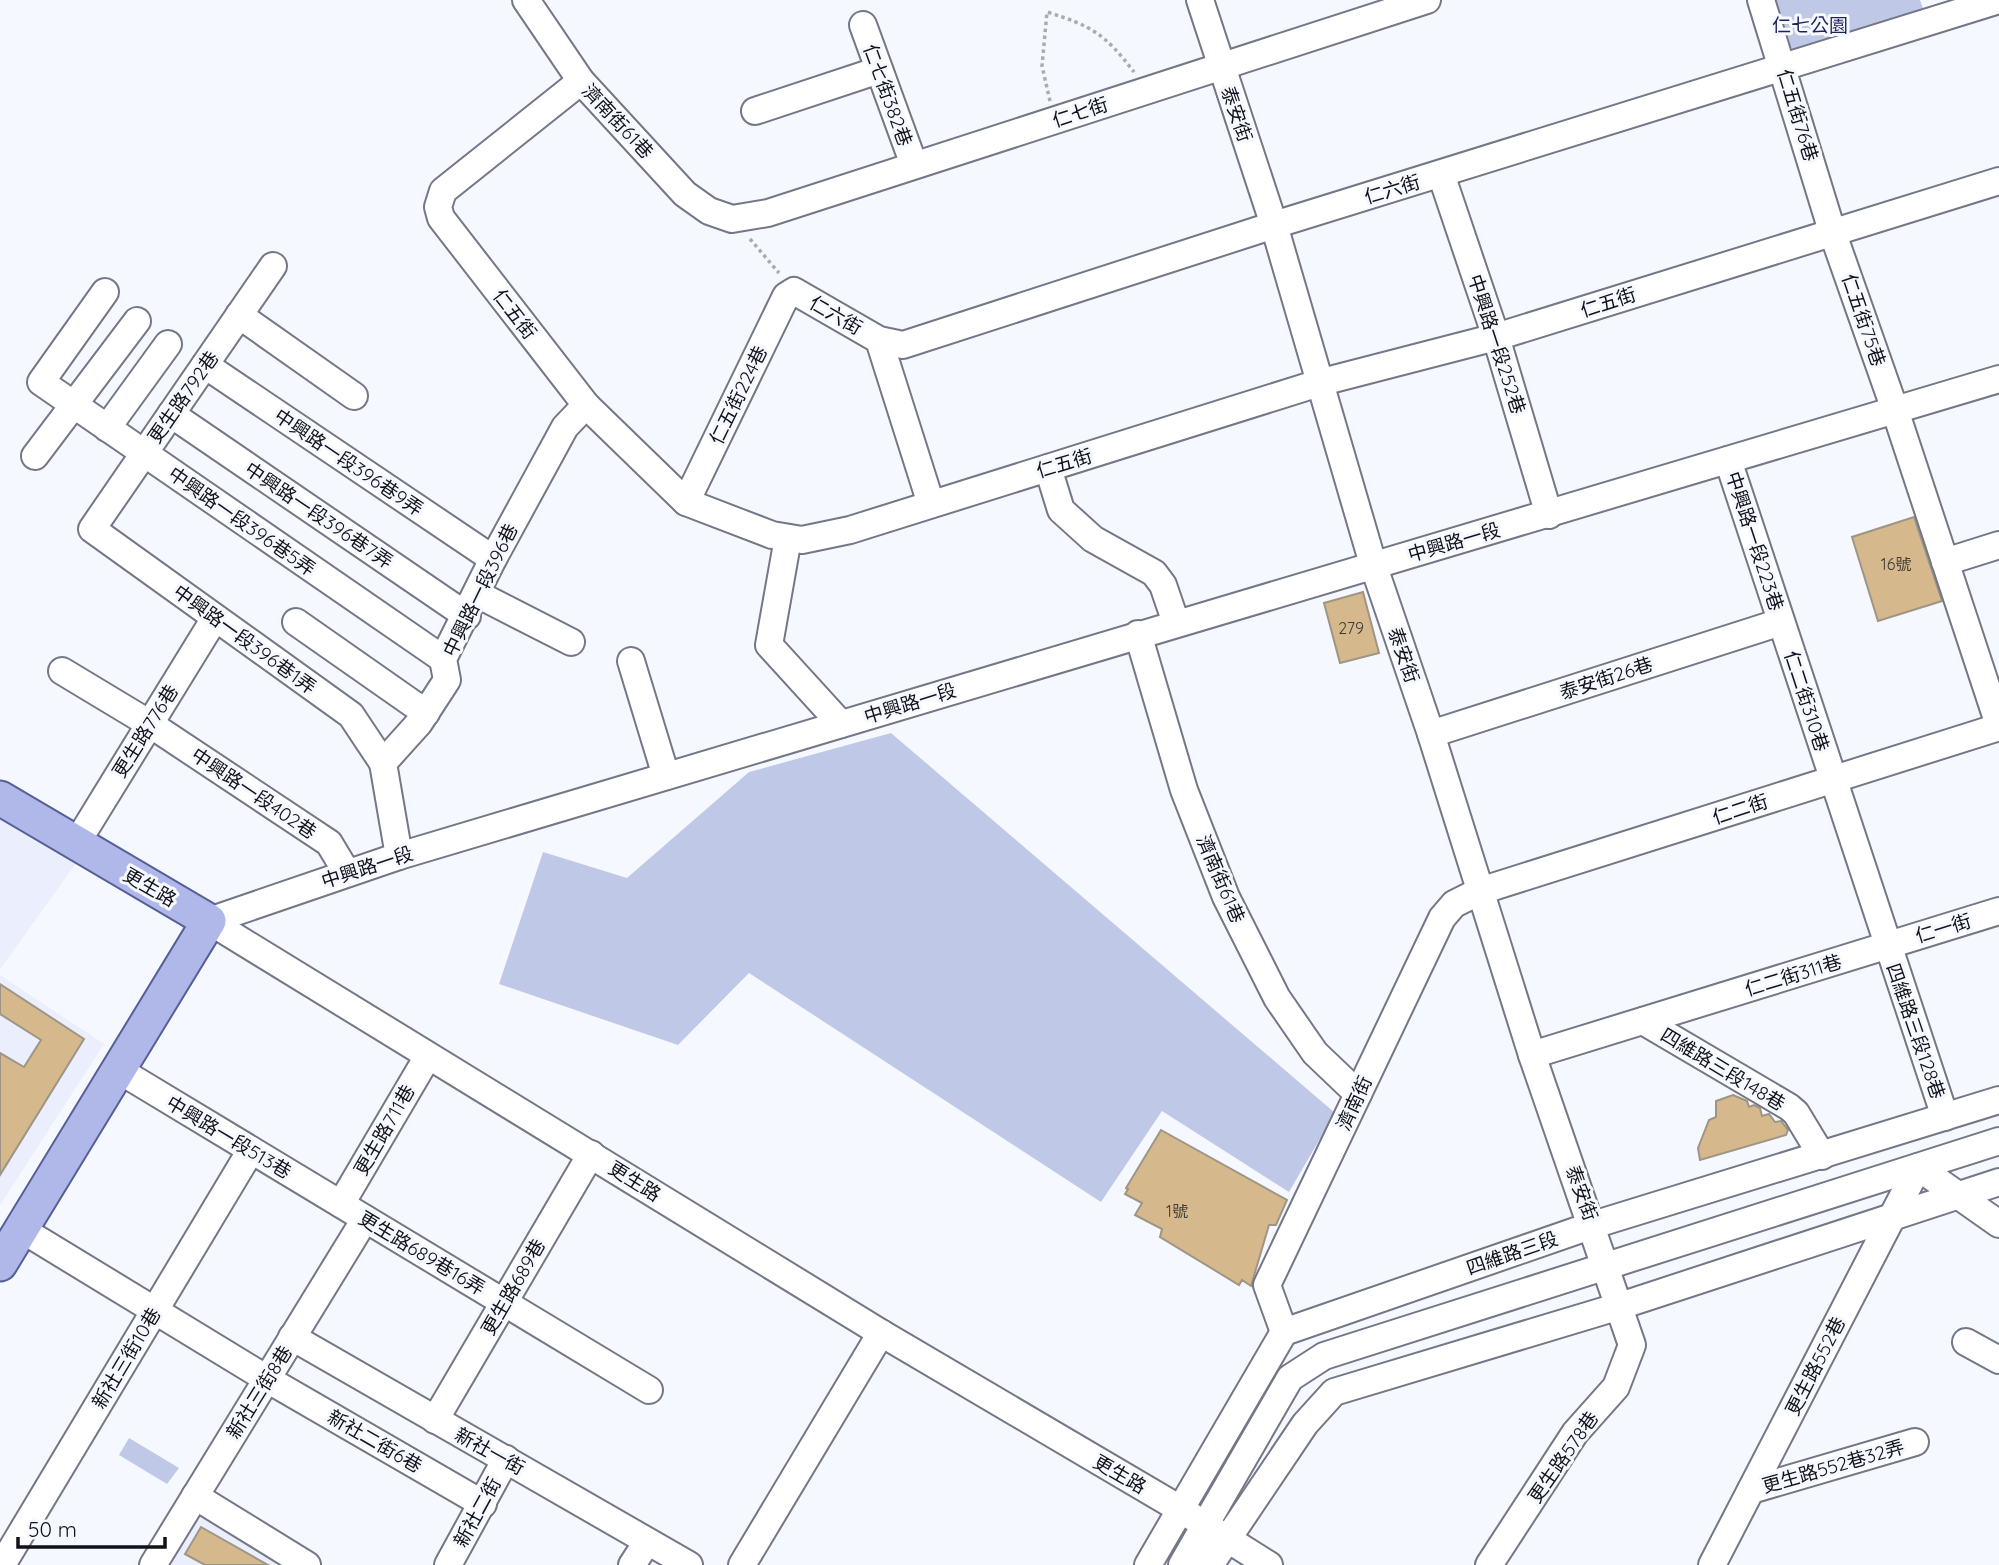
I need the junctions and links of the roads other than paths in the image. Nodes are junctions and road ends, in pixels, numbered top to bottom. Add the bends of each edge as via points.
1 (526, 0) edge
2 (1200, 0) edge
3 (1427, 0) edge
4 (1761, 0) edge
5 (1999, 0) edge
6 (863, 25) dead end
7 (1220, 66) junction
8 (1784, 69) junction
9 (879, 70) junction
10 (581, 81) junction
11 (755, 111) dead end
12 (914, 165) junction
13 (1441, 174) junction
14 (1999, 181) edge
15 (732, 219) joint
16 (1275, 225) junction
17 (1832, 231) junction
18 (273, 266) dead end
19 (794, 290) joint
20 (105, 292) dead end
21 (239, 315) junction
22 (137, 321) dead end
23 (1496, 337) junction
24 (879, 340) junction
25 (168, 344) dead end
26 (205, 365) junction
27 (1999, 379) edge
28 (1322, 382) junction
29 (354, 396) dead end
30 (75, 405) junction
31 (586, 405) junction
32 (1895, 410) junction
33 (171, 414) junction
34 (107, 428) junction
35 (144, 453) junction
36 (34, 456) dead end
37 (1728, 460) junction
38 (1048, 468) junction
39 (686, 502) junction
40 (931, 505) junction
41 (1549, 515) junction
42 (92, 529) joint
43 (788, 537) junction
44 (1999, 545) edge
45 (493, 559) junction
46 (1945, 562) junction
47 (1373, 564) junction
48 (472, 605) junction
49 (215, 618) junction
50 (296, 622) dead end
51 (1781, 622) junction
52 (1176, 623) junction
53 (1138, 634) junction
54 (570, 642) dead end
55 (443, 659) junction
56 (631, 661) dead end
57 (61, 671) dead end
58 (426, 713) junction
59 (150, 724) junction
60 (841, 724) junction
61 (1999, 726) edge
62 (1431, 734) junction
63 (383, 763) junction
64 (666, 776) junction
65 (1833, 780) junction
66 (0, 797) edge
67 (76, 844) junction
68 (399, 856) junction
69 (347, 873) junction
70 (1480, 891) junction
71 (1999, 911) edge
72 (209, 921) junction
73 (1887, 946) junction
74 (1643, 1021) junction
75 (1532, 1055) junction
76 (428, 1056) junction
77 (117, 1069) junction
78 (1358, 1094) junction
79 (1999, 1100) edge
80 (1945, 1116) junction
81 (1999, 1141) edge
82 (251, 1150) junction
83 (591, 1154) junction
84 (1822, 1156) junction
85 (1918, 1167) junction
86 (1999, 1182) edge
87 (1958, 1195) junction
88 (341, 1205) junction
89 (1893, 1217) junction
90 (365, 1219) junction
91 (1999, 1224) edge
92 (1593, 1225) junction
93 (21, 1229) junction
94 (0, 1264) edge
95 (1605, 1264) junction
96 (503, 1303) junction
97 (1620, 1306) junction
98 (155, 1310) junction
99 (1284, 1332) junction
100 (881, 1333) junction
101 (292, 1337) junction
102 (1966, 1342) dead end
103 (1999, 1360) edge
104 (267, 1379) junction
105 (649, 1390) dead end
106 (435, 1420) junction
107 (1915, 1442) dead end
108 (506, 1459) junction
109 (1751, 1490) junction
110 (195, 1496) junction
111 (483, 1504) junction
112 (1180, 1509) junction
113 (1216, 1532) junction
114 (647, 1542) junction
115 (2, 1565) edge
116 (153, 1565) edge
117 (307, 1565) edge
118 (448, 1565) edge
119 (632, 1565) edge
120 (689, 1565) edge
121 (742, 1565) edge
122 (1148, 1565) edge
123 (1182, 1565) edge
124 (1210, 1565) edge
125 (1269, 1565) edge
126 (1489, 1565) edge
127 (1712, 1565) edge

1 - 10 street, 濟南街61巷
2 - 7 street, 泰安街
3 - 7 street, 仁七街
4 - 8 street, 仁五街76巷
5 - 8 street, 仁六街
6 - 9 street, 仁七街382巷
7 - 12 street, 仁七街
7 - 16 street, 泰安街
8 - 13 street, 仁六街
8 - 17 street, 仁五街76巷
9 - 11 street
9 - 12 street, 仁七街382巷
10 - 15 street, 濟南街61巷 via 685,194 709,211
10 - 31 street, 仁五街 via 443,191 439,207 441,218
12 - 15 street, 仁七街 via 768,213
13 - 16 street, 仁六街
13 - 23 street, 中興路一段252巷
14 - 17 street, 仁五街
16 - 24 street, 仁六街 via 903,345
16 - 28 street, 泰安街
17 - 23 street, 仁五街
17 - 32 street, 仁五街75巷
18 - 21 street, 更生路792巷
19 - 24 street, 仁六街
19 - 39 street, 仁五街224巷 via 786,296
20 - 30 street, 中興路一段396巷5弄 via 41,383
21 - 26 street, 更生路792巷
21 - 29 street
22 - 30 street
23 - 28 street, 仁五街
23 - 41 street, 中興路一段252巷
24 - 40 street
25 - 34 street
26 - 33 street, 更生路792巷
26 - 45 street, 中興路一段396巷9弄
27 - 32 street, 中興路一段
28 - 38 street, 仁五街
28 - 47 street, 泰安街
30 - 34 street, 中興路一段396巷5弄
30 - 36 street
31 - 39 street, 仁五街
31 - 45 street, 中興路一段396巷 via 565,427
32 - 37 street, 中興路一段
32 - 46 street, 仁五街75巷
33 - 35 street, 更生路792巷
33 - 48 street, 中興路一段396巷7弄
34 - 35 street, 中興路一段396巷5弄
35 - 42 street, 更生路792巷
35 - 55 street, 中興路一段396巷5弄
37 - 41 street, 中興路一段
37 - 51 street, 中興路一段223巷
38 - 40 street, 仁五街
38 - 52 street via 1061,510 1093,540 1154,573
39 - 43 street, 仁五街
40 - 43 street, 仁五街 via 850,530 802,540
41 - 47 street, 中興路一段
42 - 49 street, 中興路一段396巷1弄
43 - 60 street via 769,645
44 - 46 street
45 - 48 street, 中興路一段396巷
46 - 61 street, 仁五街75巷
47 - 52 street, 中興路一段
47 - 62 street, 泰安街
48 - 54 street, 中興路一段396巷7弄
48 - 55 street, 中興路一段396巷
49 - 59 street, 更生路776巷
49 - 63 street, 中興路一段396巷1弄 via 351,715
50 - 58 street
51 - 62 street, 泰安街26巷
51 - 65 street, 仁二街310巷
52 - 53 street, 中興路一段
53 - 60 street, 中興路一段
53 - 78 street, 濟南街61巷 via 1184,790 1226,897 1278,998 1315,1053
55 - 58 street, 中興路一段396巷 via 447,680
56 - 64 street
57 - 59 street, 中興路一段402巷
58 - 63 street, 中興路一段396巷
59 - 67 street, 更生路776巷
59 - 69 street, 中興路一段402巷 via 329,842
60 - 64 street, 中興路一段
61 - 65 street, 仁二街
62 - 70 street, 泰安街
63 - 68 street
64 - 68 street, 中興路一段
65 - 70 street, 仁二街
65 - 73 street
66 - 67 main road, 更生路
67 - 72 main road, 更生路
68 - 69 street, 中興路一段
69 - 72 street, 中興路一段
70 - 75 street, 泰安街
70 - 78 street, 濟南街 via 1454,904 1442,918
71 - 73 street, 仁一街
72 - 76 street, 更生路
72 - 77 main road
73 - 74 street, 仁二街311巷
73 - 80 street, 四維路三段128巷
74 - 75 street, 仁二街311巷
74 - 84 street, 四維路三段148巷 via 1796,1113
75 - 92 street, 泰安街
76 - 83 street, 更生路
76 - 88 street, 更生路711巷
77 - 82 street, 中興路一段513巷
77 - 93 main road
78 - 99 street, 濟南街 via 1267,1285
79 - 80 street, 四維路三段
80 - 84 street, 四維路三段
81 - 85 street, 四維路三段
82 - 88 street, 中興路一段513巷
82 - 98 street, 新社三街10巷
83 - 96 street, 更生路689巷
83 - 100 street, 更生路
84 - 92 street, 四維路三段
85 - 87 street
85 - 89 street, 更生路552巷
85 - 95 street, 四維路三段
86 - 87 street, 四維路三段
87 - 89 street, 四維路三段
87 - 91 street
88 - 90 street, 更生路689巷16弄
89 - 97 street, 四維路三段
89 - 109 street, 更生路552巷
90 - 96 street, 更生路689巷16弄
90 - 101 street, 新社三街8巷
92 - 95 street, 泰安街
92 - 99 street, 四維路三段
93 - 94 main road
93 - 98 street, 新社二街6巷
95 - 97 street, 泰安街
95 - 113 street, 四維路三段 via 1324,1356 1290,1378
96 - 105 street, 更生路689巷16弄
96 - 106 street, 更生路689巷
97 - 113 street, 四維路三段 via 1334,1392
97 - 126 street, 更生路578巷 via 1632,1345 1616,1387 1575,1433
98 - 104 street, 新社二街6巷
98 - 115 street, 新社三街10巷
99 - 112 street
100 - 112 street, 更生路
100 - 121 street
101 - 104 street, 新社三街8巷
101 - 106 street, 新社一街
102 - 103 street
104 - 110 street, 新社三街8巷
104 - 111 street, 新社二街6巷
106 - 108 street, 新社一街
107 - 109 street, 更生路552巷32弄
108 - 111 street, 新社二街
108 - 114 street, 新社一街
109 - 127 street, 更生路552巷
110 - 116 street, 新社三街8巷
110 - 117 street
111 - 118 street, 新社二街
112 - 113 street, 更生路
112 - 122 street
113 - 123 street, 四維路三段
113 - 124 street, 四維路三段
113 - 125 street, 更生路
114 - 119 street
114 - 120 street, 新社一街

